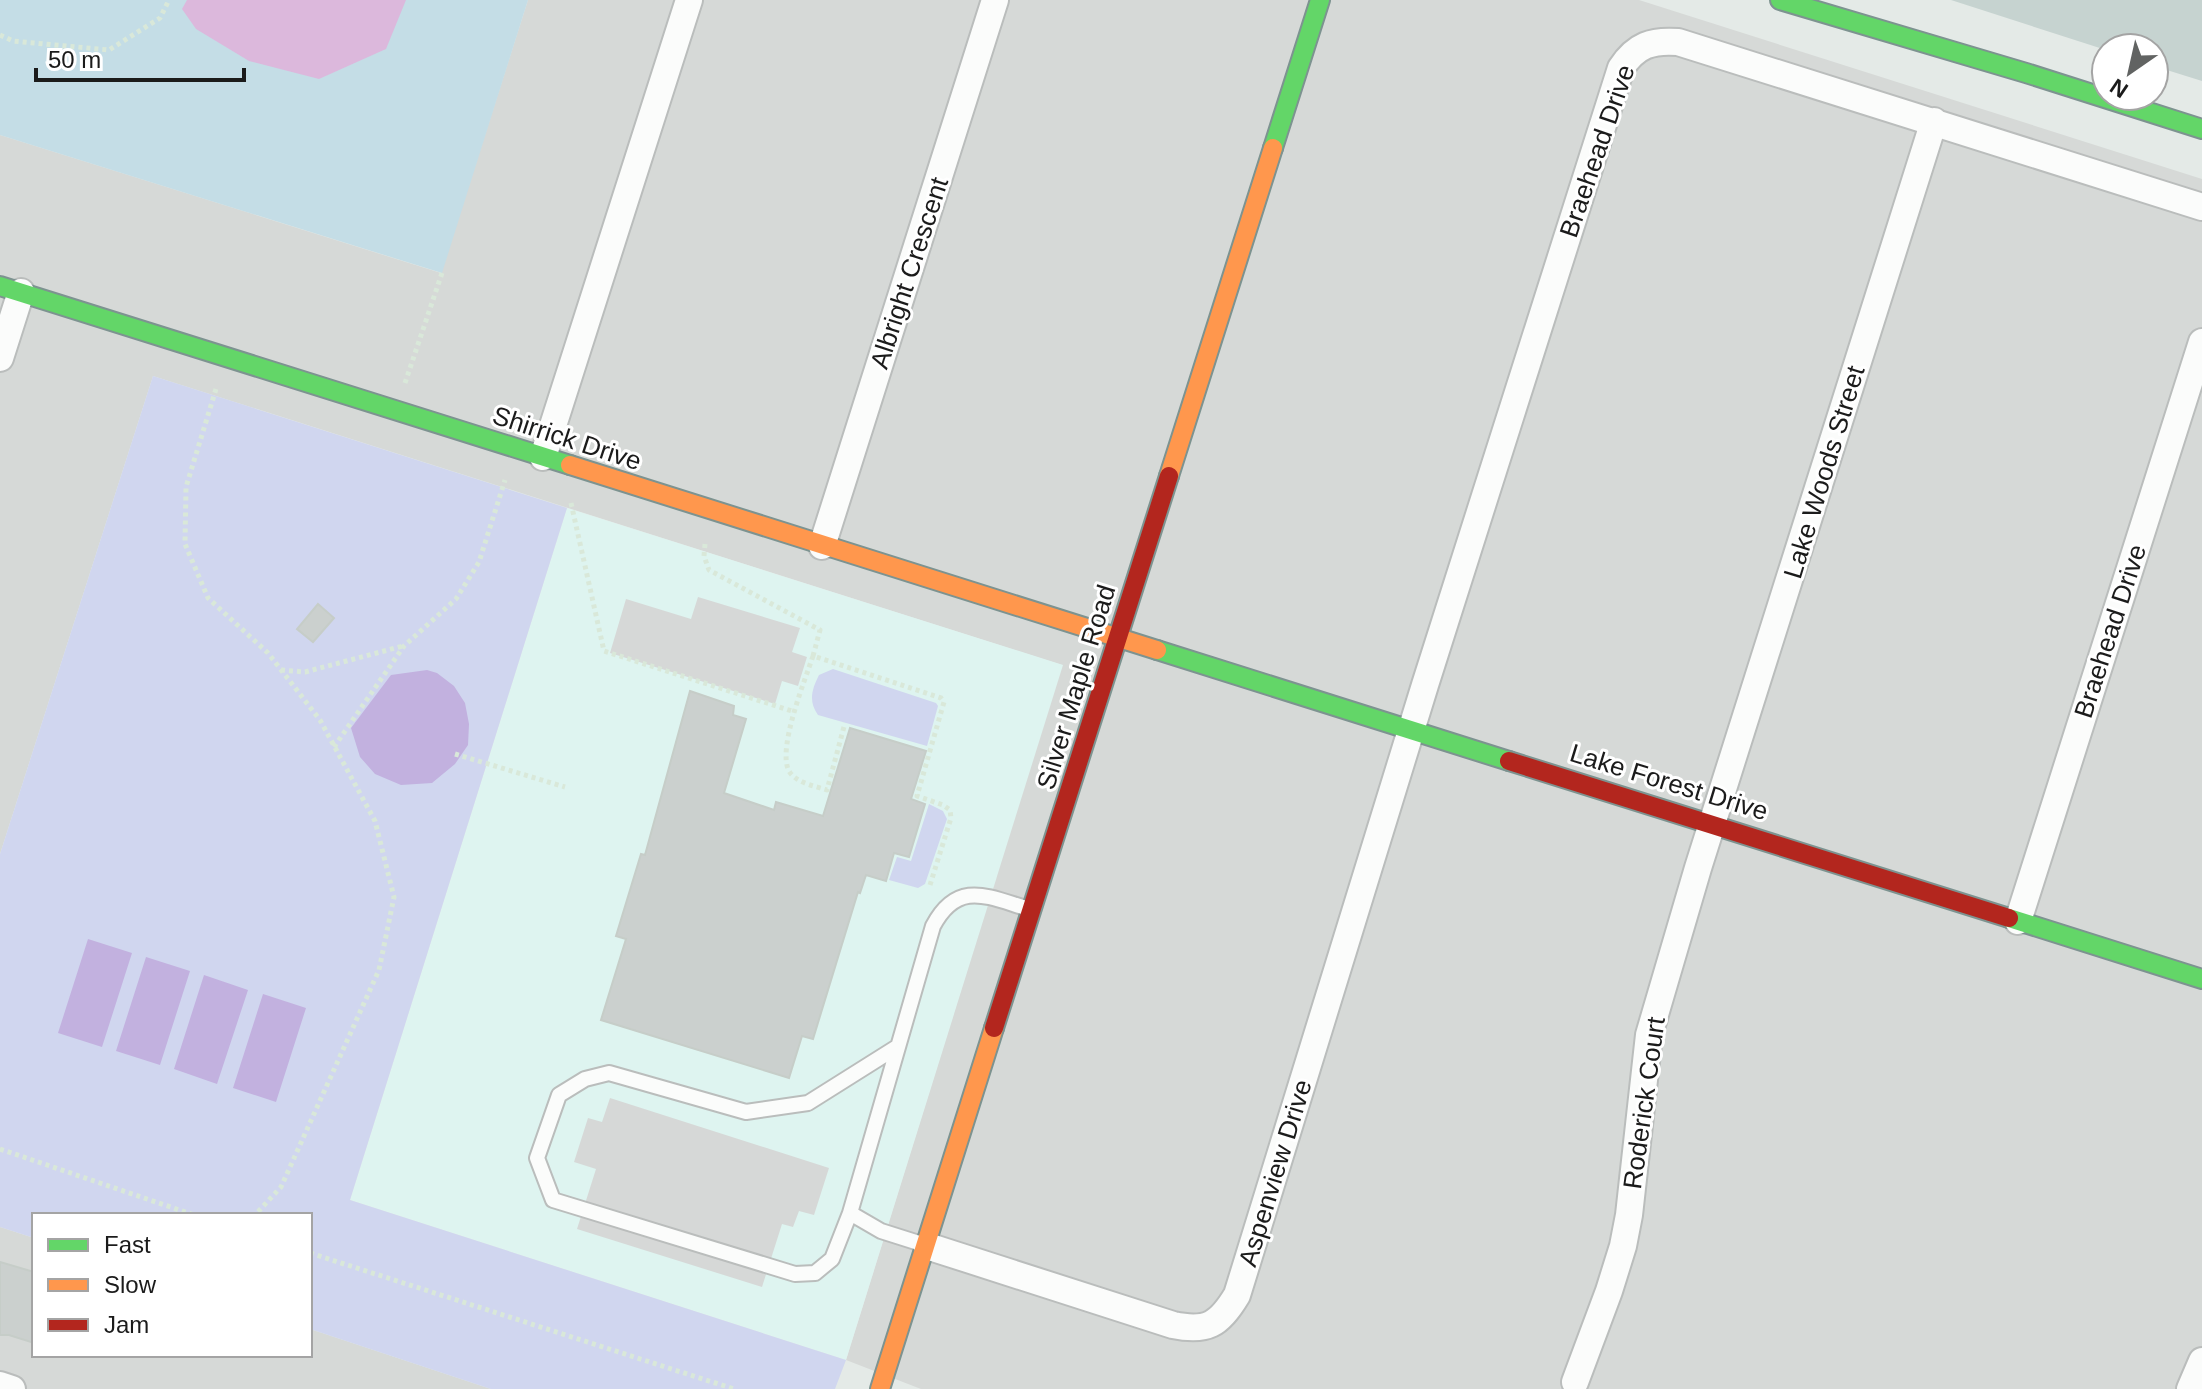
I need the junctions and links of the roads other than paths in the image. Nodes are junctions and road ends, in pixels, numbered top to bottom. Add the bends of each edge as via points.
1 (689, 0) edge
2 (995, 0) edge
3 (1320, 0) edge
4 (1780, 0) edge
5 (1934, 121) junction
6 (2202, 129) edge
7 (2202, 207) edge
8 (10, 289) edge
9 (2202, 342) edge
10 (0, 358) edge
11 (543, 457) junction
12 (822, 546) junction
13 (1119, 638) junction
14 (1412, 729) junction
15 (1713, 823) junction
16 (1033, 911) junction
17 (2018, 921) junction
18 (2202, 979) edge
19 (897, 1047) junction
20 (850, 1213) junction
21 (927, 1246) junction
22 (2202, 1361) edge
23 (1575, 1382) dead end
24 (0, 1385) edge
25 (12, 1389) edge
26 (880, 1389) edge
27 (2190, 1389) edge

1 - 11 street
2 - 12 street, Albright Crescent
3 - 13 street, Silver Maple Road
4 - 6 street
5 - 7 street, Braehead Drive
5 - 14 street, Braehead Drive via 1678,42 1659,40 1630,54 1621,68
5 - 15 street, Lake Woods Street
8 - 10 street
8 - 11 street, Shirrick Drive
9 - 17 street, Braehead Drive
11 - 12 street, Shirrick Drive
12 - 13 street, Shirrick Drive
13 - 14 street, Lake Forest Drive
13 - 16 street, Silver Maple Road
14 - 15 street, Lake Forest Drive
14 - 21 street, Aspenview Drive via 1241,1284 1226,1314 1212,1325 1193,1329 1173,1325
15 - 17 street, Lake Forest Drive
15 - 23 street, Roderick Court via 1649,1035 1623,1246
16 - 19 lane via 982,895 953,899 941,910
16 - 21 street, Silver Maple Road
17 - 18 street, Lake Forest Drive
19 - 20 lane
19 - 20 lane via 808,1103 746,1112 609,1073 585,1079 559,1095 537,1158 553,1200 795,1274 815,1273 832,1259
20 - 21 lane via 881,1231
21 - 26 street, Silver Maple Road
22 - 27 street
24 - 25 street

